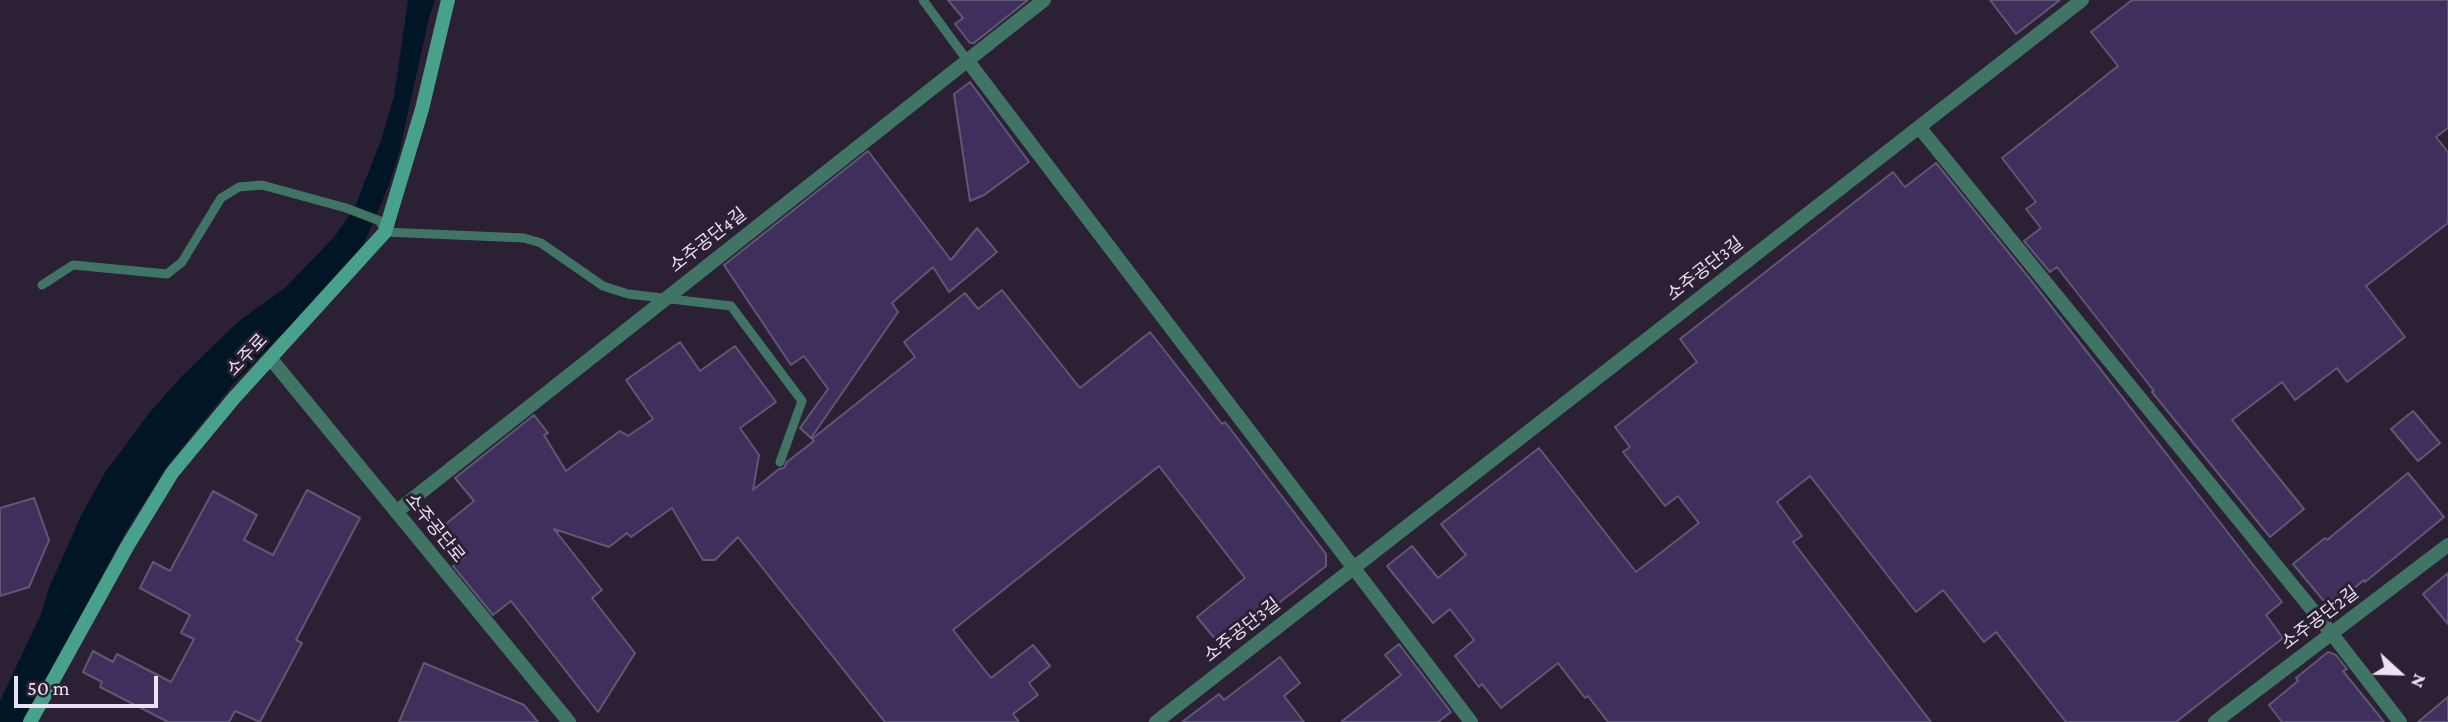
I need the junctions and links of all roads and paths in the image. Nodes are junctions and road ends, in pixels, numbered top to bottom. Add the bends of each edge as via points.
1 (448, 0) edge
2 (923, 0) edge
3 (1044, 0) edge
4 (2082, 0) edge
5 (967, 61) junction
6 (1919, 127) junction
7 (385, 232) junction
8 (41, 285) dead end
9 (666, 297) junction
10 (271, 359) junction
11 (780, 461) dead end
12 (396, 512) junction
13 (2448, 545) edge
14 (1352, 569) junction
15 (2332, 634) junction
16 (30, 722) edge
17 (569, 722) edge
18 (1156, 722) edge
19 (1471, 722) edge
20 (2215, 722) edge
21 (2400, 722) edge

1 - 7 street, 소주로
2 - 5 lane
3 - 5 street, 소주공단4길
4 - 6 street, 소주공단3길
5 - 9 street, 소주공단4길
5 - 14 street
6 - 14 street, 소주공단3길
6 - 15 street
7 - 8 lane via 380,221 346,208 262,185 239,187 221,198 182,262 167,274 72,265
7 - 9 lane via 524,238 541,243 603,286 628,294
7 - 10 street, 소주로
9 - 11 lane via 731,306 802,401
9 - 12 street, 소주공단4길
10 - 12 street, 소주공단로
10 - 16 street, 소주로 via 172,473
12 - 17 street, 소주공단로
13 - 15 street, 소주공단2길
14 - 18 street, 소주공단3길
14 - 19 street
15 - 20 street, 소주공단2길
15 - 21 street

